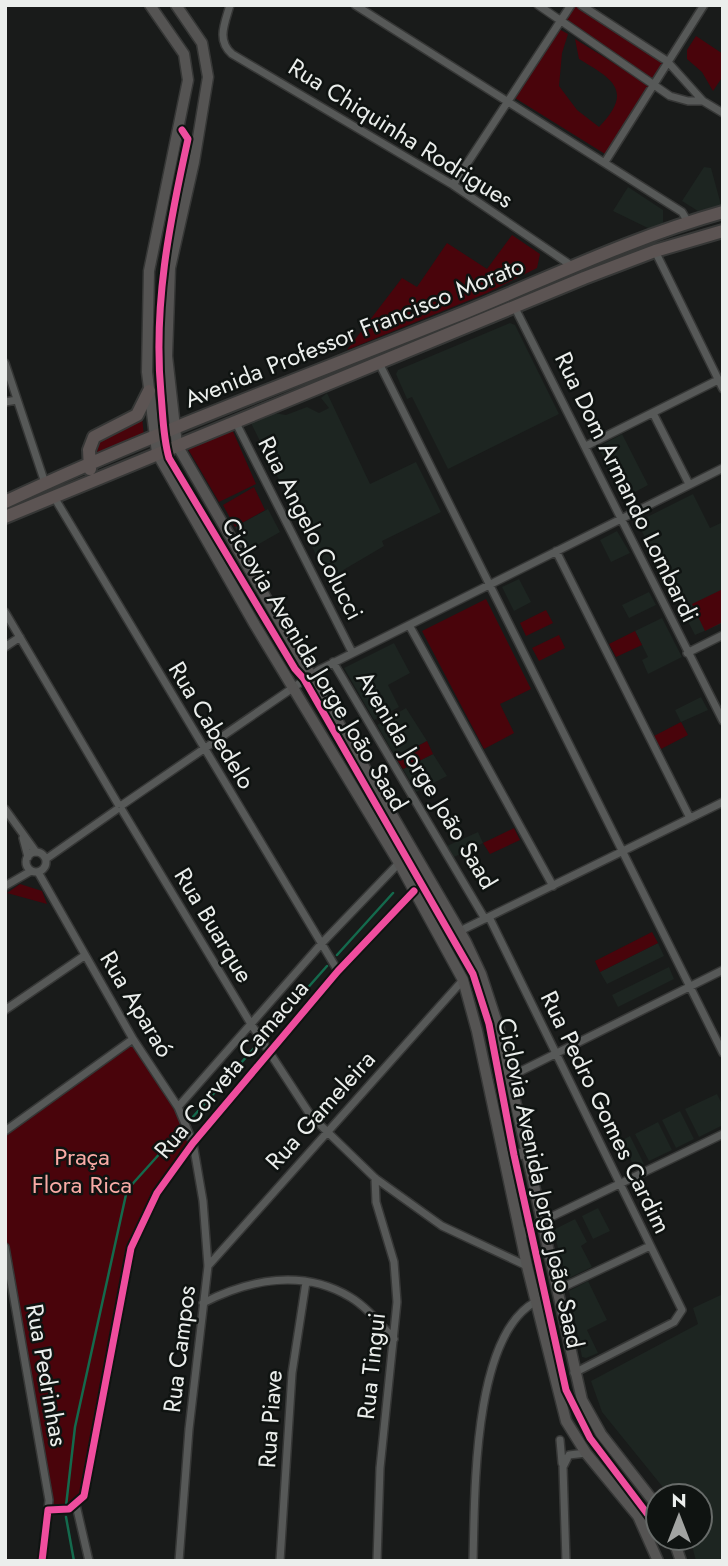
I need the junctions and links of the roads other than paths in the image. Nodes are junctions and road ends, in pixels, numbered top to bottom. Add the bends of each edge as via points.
1 (150, 5) edge
2 (176, 5) edge
3 (230, 5) edge
4 (355, 5) edge
5 (538, 5) edge
6 (571, 5) edge
7 (581, 5) edge
8 (704, 5) edge
9 (559, 22) junction
10 (667, 61) junction
11 (653, 85) junction
12 (509, 100) junction
13 (703, 101) junction
14 (723, 113) edge
15 (606, 162) junction
16 (453, 185) junction
17 (723, 212) edge
18 (688, 222) junction
19 (723, 231) edge
20 (655, 251) junction
21 (572, 266) junction
22 (515, 308) junction
23 (146, 313) junction
24 (167, 313) junction
25 (5, 363) edge
26 (379, 363) junction
27 (718, 380) junction
28 (723, 389) edge
29 (149, 391) junction
30 (17, 400) junction
31 (5, 402) edge
32 (653, 413) junction
33 (235, 421) junction
34 (173, 428) junction
35 (154, 436) junction
36 (177, 444) junction
37 (586, 446) junction
38 (157, 453) junction
39 (88, 465) junction
40 (723, 468) edge
41 (94, 479) junction
42 (46, 483) junction
43 (689, 484) junction
44 (54, 497) junction
45 (5, 502) edge
46 (5, 517) edge
47 (622, 518) junction
48 (556, 551) junction
49 (490, 584) junction
50 (5, 612) edge
51 (409, 625) junction
52 (723, 635) edge
53 (20, 637) junction
54 (5, 647) edge
55 (352, 652) junction
56 (687, 653) junction
57 (333, 663) junction
58 (310, 675) junction
59 (292, 687) junction
60 (723, 721) edge
61 (203, 749) junction
62 (360, 760) junction
63 (342, 770) junction
64 (369, 775) junction
65 (351, 786) junction
66 (723, 802) edge
67 (119, 807) junction
68 (5, 809) edge
69 (690, 818) junction
70 (23, 838) junction
71 (624, 851) junction
72 (42, 855) junction
73 (28, 857) junction
74 (399, 863) junction
75 (35, 870) junction
76 (5, 886) edge
77 (552, 886) junction
78 (414, 891) junction
79 (487, 918) junction
80 (460, 931) junction
81 (322, 943) junction
82 (84, 956) junction
83 (723, 970) edge
84 (338, 971) junction
85 (463, 980) junction
86 (689, 986) junction
87 (5, 1010) edge
88 (250, 1024) junction
89 (133, 1039) junction
90 (723, 1053) edge
91 (270, 1054) junction
92 (554, 1054) junction
93 (509, 1077) junction
94 (178, 1107) junction
95 (5, 1131) edge
96 (326, 1131) junction
97 (723, 1134) edge
98 (193, 1143) junction
99 (526, 1153) junction
100 (504, 1157) junction
101 (375, 1178) junction
102 (622, 1185) junction
103 (542, 1224) junction
104 (522, 1238) junction
105 (650, 1246) junction
106 (5, 1247) edge
107 (208, 1266) junction
108 (527, 1266) junction
109 (306, 1282) junction
110 (557, 1290) junction
111 (536, 1302) junction
112 (204, 1303) junction
113 (394, 1339) junction
114 (574, 1373) junction
115 (560, 1440) dead end
116 (586, 1452) junction
117 (563, 1467) junction
118 (644, 1489) edge
119 (73, 1507) junction
120 (48, 1510) junction
121 (42, 1561) edge
122 (89, 1561) edge
123 (179, 1561) edge
124 (280, 1561) edge
125 (377, 1561) edge
126 (473, 1561) edge
127 (566, 1561) edge
128 (658, 1561) edge

1 - 23 main road via 184,54 188,80 160,209
2 - 24 main road, Avenida Jorge João Saad via 202,43 208,77 172,258
3 - 16 street, Rua Chiquinha Rodrigues via 224,45 232,54
4 - 12 street
5 - 9 street
6 - 9 street
7 - 10 street
8 - 10 street
9 - 11 street
9 - 12 street
10 - 11 street
10 - 13 street
11 - 13 street via 679,100
11 - 15 street
12 - 15 street
12 - 16 street
13 - 14 street
15 - 18 street via 682,212
16 - 21 street, Rua Chiquinha Rodrigues
17 - 18 highway, Avenida Professor Francisco Morato
18 - 21 highway, Avenida Professor Francisco Morato
19 - 20 highway, Avenida Professor Francisco Morato
20 - 22 highway, Avenida Professor Francisco Morato
20 - 27 street
21 - 34 highway, Avenida Professor Francisco Morato
22 - 26 highway, Avenida Professor Francisco Morato
22 - 37 street, Rua Dom Armando Lombardi
23 - 24 main road
23 - 29 main road
24 - 34 main road, Avenida Jorge João Saad
25 - 30 street
26 - 33 highway, Avenida Professor Francisco Morato
26 - 49 street
27 - 28 street
27 - 32 street
29 - 35 main road
29 - 39 highway via 137,415 94,437
30 - 31 street
30 - 42 street
32 - 37 street
32 - 43 street
33 - 36 highway, Avenida Professor Francisco Morato
33 - 55 street, Rua Angelo Colucci
34 - 35 highway, Avenida Professor Francisco Morato
34 - 36 main road, Avenida Jorge João Saad
35 - 38 main road
35 - 39 highway, Avenida Professor Francisco Morato
36 - 38 highway, Avenida Professor Francisco Morato
36 - 58 main road, Avenida Jorge João Saad
37 - 47 street, Rua Dom Armando Lombardi
38 - 41 highway, Avenida Professor Francisco Morato
38 - 59 main road
39 - 41 highway
39 - 42 highway, Avenida Professor Francisco Morato
40 - 43 street
41 - 44 highway, Avenida Professor Francisco Morato
42 - 45 highway, Avenida Professor Francisco Morato
43 - 47 street
44 - 46 highway, Avenida Professor Francisco Morato
44 - 61 street, Rua Cabedelo
47 - 48 street
47 - 56 street, Rua Dom Armando Lombardi
48 - 49 street
48 - 69 street
49 - 51 street
49 - 71 street
50 - 53 street, Rua Buarque
51 - 55 street
51 - 77 street
52 - 56 street
53 - 54 street
53 - 67 street, Rua Buarque
55 - 57 street
56 - 60 street, Rua Dom Armando Lombardi
57 - 58 street
57 - 79 street, Avenida Jorge João Saad
58 - 59 street
58 - 62 main road, Avenida Jorge João Saad
59 - 61 street
59 - 63 main road
61 - 67 street
61 - 81 street, Rua Cabedelo
62 - 63 main road via 352,771
62 - 64 main road, Avenida Jorge João Saad
63 - 65 main road
64 - 65 main road via 356,778
64 - 80 main road, Avenida Jorge João Saad
65 - 74 main road
66 - 69 street
67 - 72 street
67 - 88 street, Rua Buarque
68 - 70 street
69 - 71 street
70 - 72 street
70 - 73 street
71 - 77 street
71 - 86 street
72 - 73 street
72 - 75 street
73 - 75 street
74 - 78 main road
74 - 81 street, Rua Corveta Camacua
75 - 76 street
75 - 82 street, Rua Aparaó via 48,885
77 - 79 street
78 - 84 street, Rua Corveta Camacua
78 - 85 main road
79 - 80 street
79 - 92 street, Rua Pedro Gomes Cardim
80 - 93 main road, Avenida Jorge João Saad via 488,992
81 - 84 street, Rua Cabedelo
81 - 88 street, Rua Corveta Camacua
82 - 87 street
82 - 89 street, Rua Aparaó
83 - 86 street
84 - 91 street, Rua Corveta Camacua
85 - 96 street, Rua Gameleira
85 - 100 main road
86 - 90 street
86 - 92 street
88 - 91 street, Rua Buarque
88 - 94 street, Rua Corveta Camacua
89 - 94 street, Rua Aparaó
89 - 95 street
91 - 96 street, Rua Buarque
91 - 98 street, Rua Corveta Camacua
92 - 93 street
92 - 102 street, Rua Pedro Gomes Cardim
93 - 99 main road, Avenida Jorge João Saad
94 - 98 street, Rua Aparaó
96 - 101 street, Rua Buarque
96 - 107 street, Rua Gameleira
97 - 102 street
98 - 107 street, Rua Campos
98 - 119 street, Rua Corveta Camacua via 158,1193 131,1248 91,1463 83,1496
99 - 100 main road
99 - 103 main road, Avenida Jorge João Saad
100 - 104 main road
101 - 108 street, Rua Buarque via 442,1226
101 - 113 street, Rua Tingui via 376,1202 394,1262
102 - 103 street
102 - 105 street, Rua Pedro Gomes Cardim
103 - 104 street via 528,1228
103 - 110 main road, Avenida Jorge João Saad
104 - 108 main road
105 - 110 street
105 - 114 street, Rua Pedro Gomes Cardim via 681,1313 674,1322
106 - 120 street, Rua Pedrinhas
107 - 112 street, Rua Campos
108 - 111 main road
109 - 112 street via 257,1282
109 - 113 street via 352,1298
109 - 124 street, Rua Piave via 292,1373
110 - 114 main road, Avenida Jorge João Saad
111 - 116 main road via 566,1421
111 - 126 street via 514,1320 487,1392 475,1465
112 - 123 street, Rua Campos
113 - 125 street, Rua Tingui via 380,1468
114 - 118 main road, Avenida Jorge João Saad via 590,1418
115 - 117 street
116 - 117 street via 569,1455
116 - 128 main road via 638,1516
117 - 127 street
119 - 120 street
119 - 122 street
120 - 121 street

